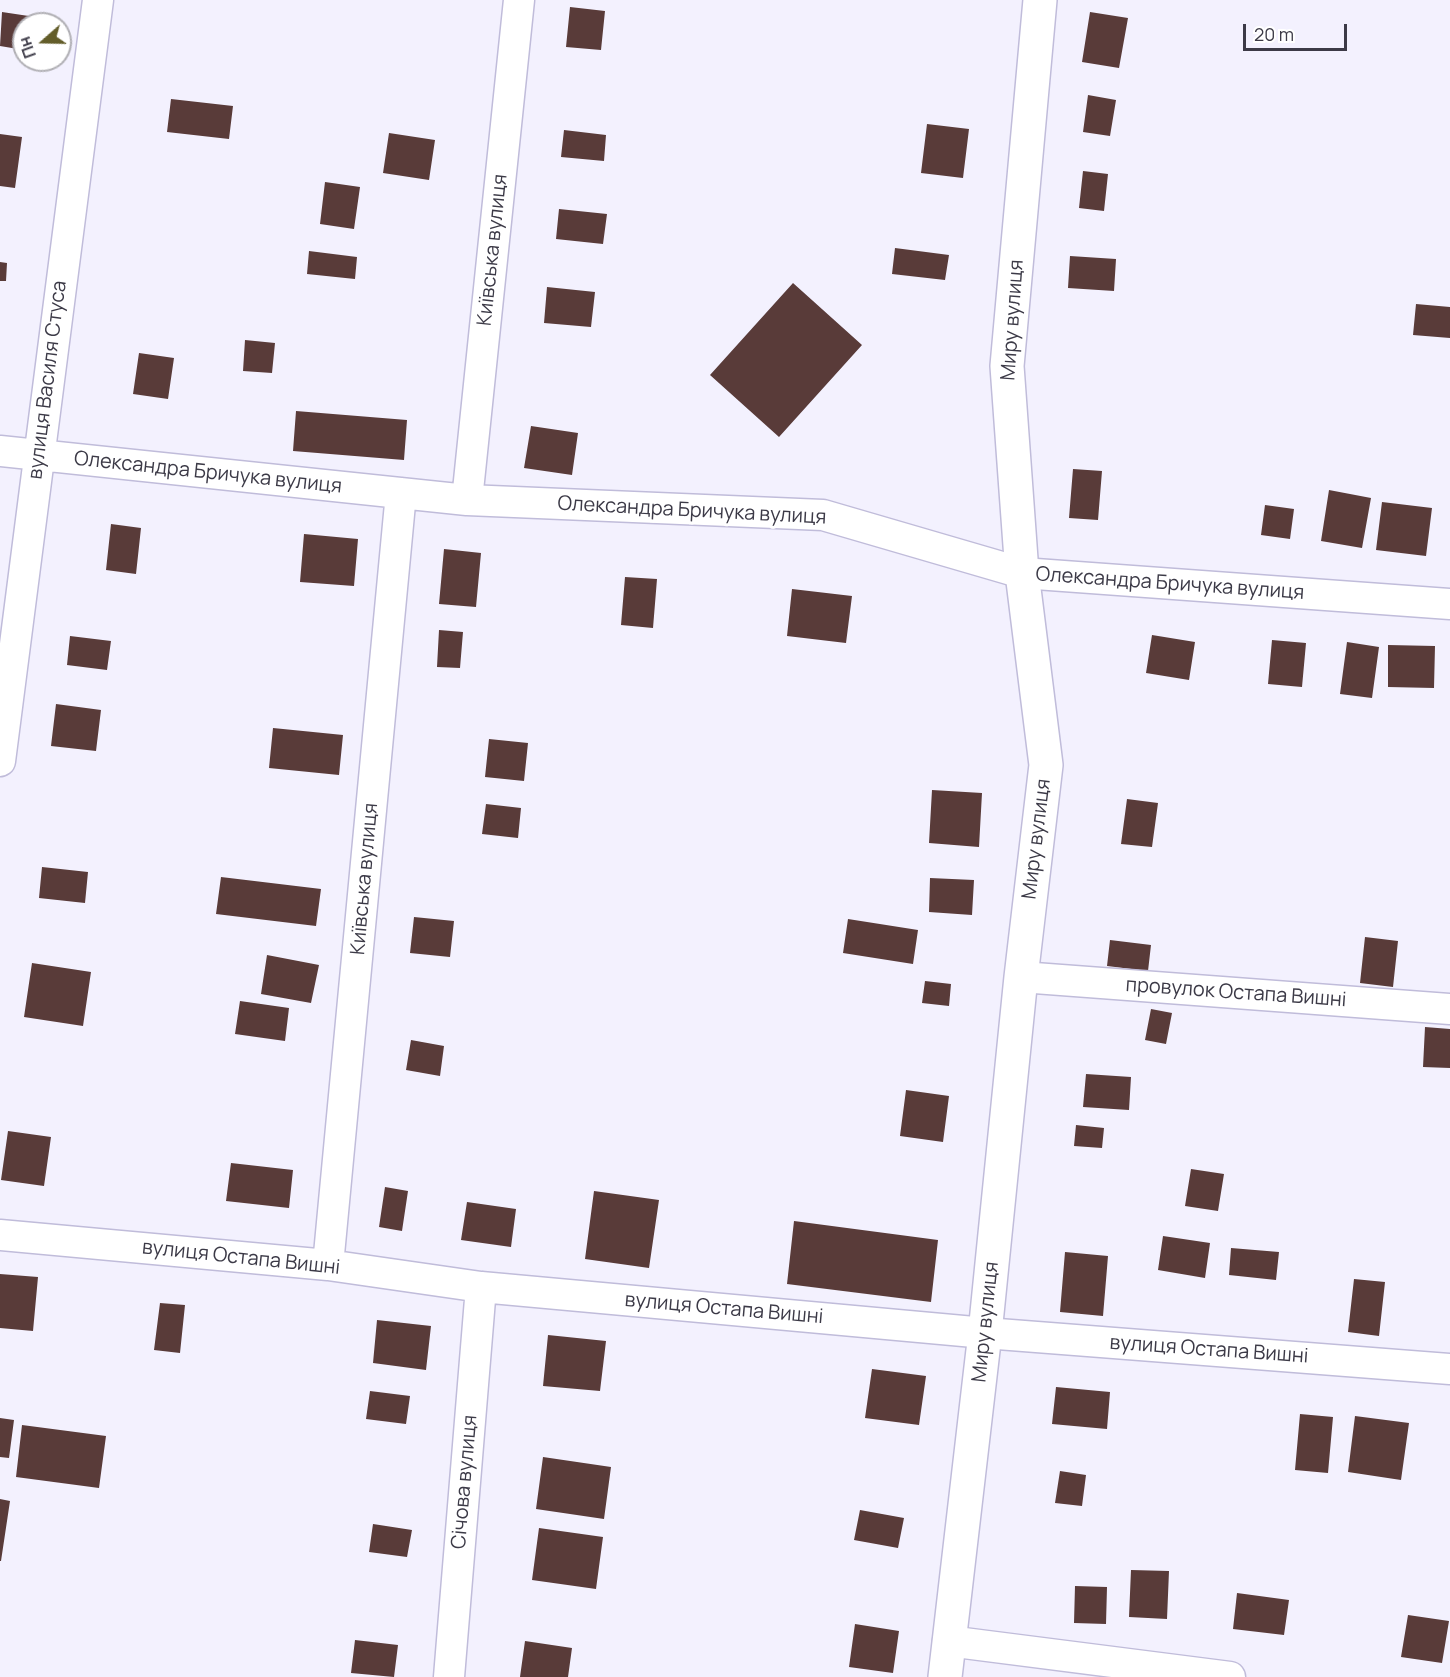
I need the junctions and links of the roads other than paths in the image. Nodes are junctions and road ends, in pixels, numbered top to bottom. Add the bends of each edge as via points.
1 (98, 0) edge
2 (519, 0) edge
3 (1040, 0) edge
4 (0, 451) edge
5 (39, 454) junction
6 (401, 493) junction
7 (467, 500) junction
8 (1022, 573) junction
9 (1450, 604) edge
10 (0, 761) edge
11 (1022, 977) junction
12 (1450, 1009) edge
13 (0, 1235) edge
14 (328, 1266) junction
15 (481, 1287) junction
16 (986, 1333) junction
17 (1450, 1369) edge
18 (948, 1641) junction
19 (449, 1677) edge
20 (945, 1677) edge
21 (1230, 1677) edge

1 - 5 street, вулиця Василя Стуса
2 - 7 street, Київська вулиця
3 - 8 main road, Миру вулиця via 1007,366
4 - 5 street, Олександра Бричука вулиця
5 - 6 street, Олександра Бричука вулиця
5 - 10 street, вулиця Василя Стуса
6 - 7 street, Олександра Бричука вулиця
6 - 14 street, Київська вулиця
7 - 8 street, Олександра Бричука вулиця via 823,515
8 - 9 street, Олександра Бричука вулиця
8 - 11 main road, Миру вулиця via 1046,765
11 - 12 street, провулок Остапа Вишні
11 - 16 main road, Миру вулиця
13 - 14 street, вулиця Остапа Вишні
14 - 15 street, вулиця Остапа Вишні
15 - 16 street, вулиця Остапа Вишні
15 - 19 street, Січова вулиця
16 - 17 street, вулиця Остапа Вишні
16 - 18 main road, Миру вулиця
18 - 20 main road, Миру вулиця
18 - 21 street

